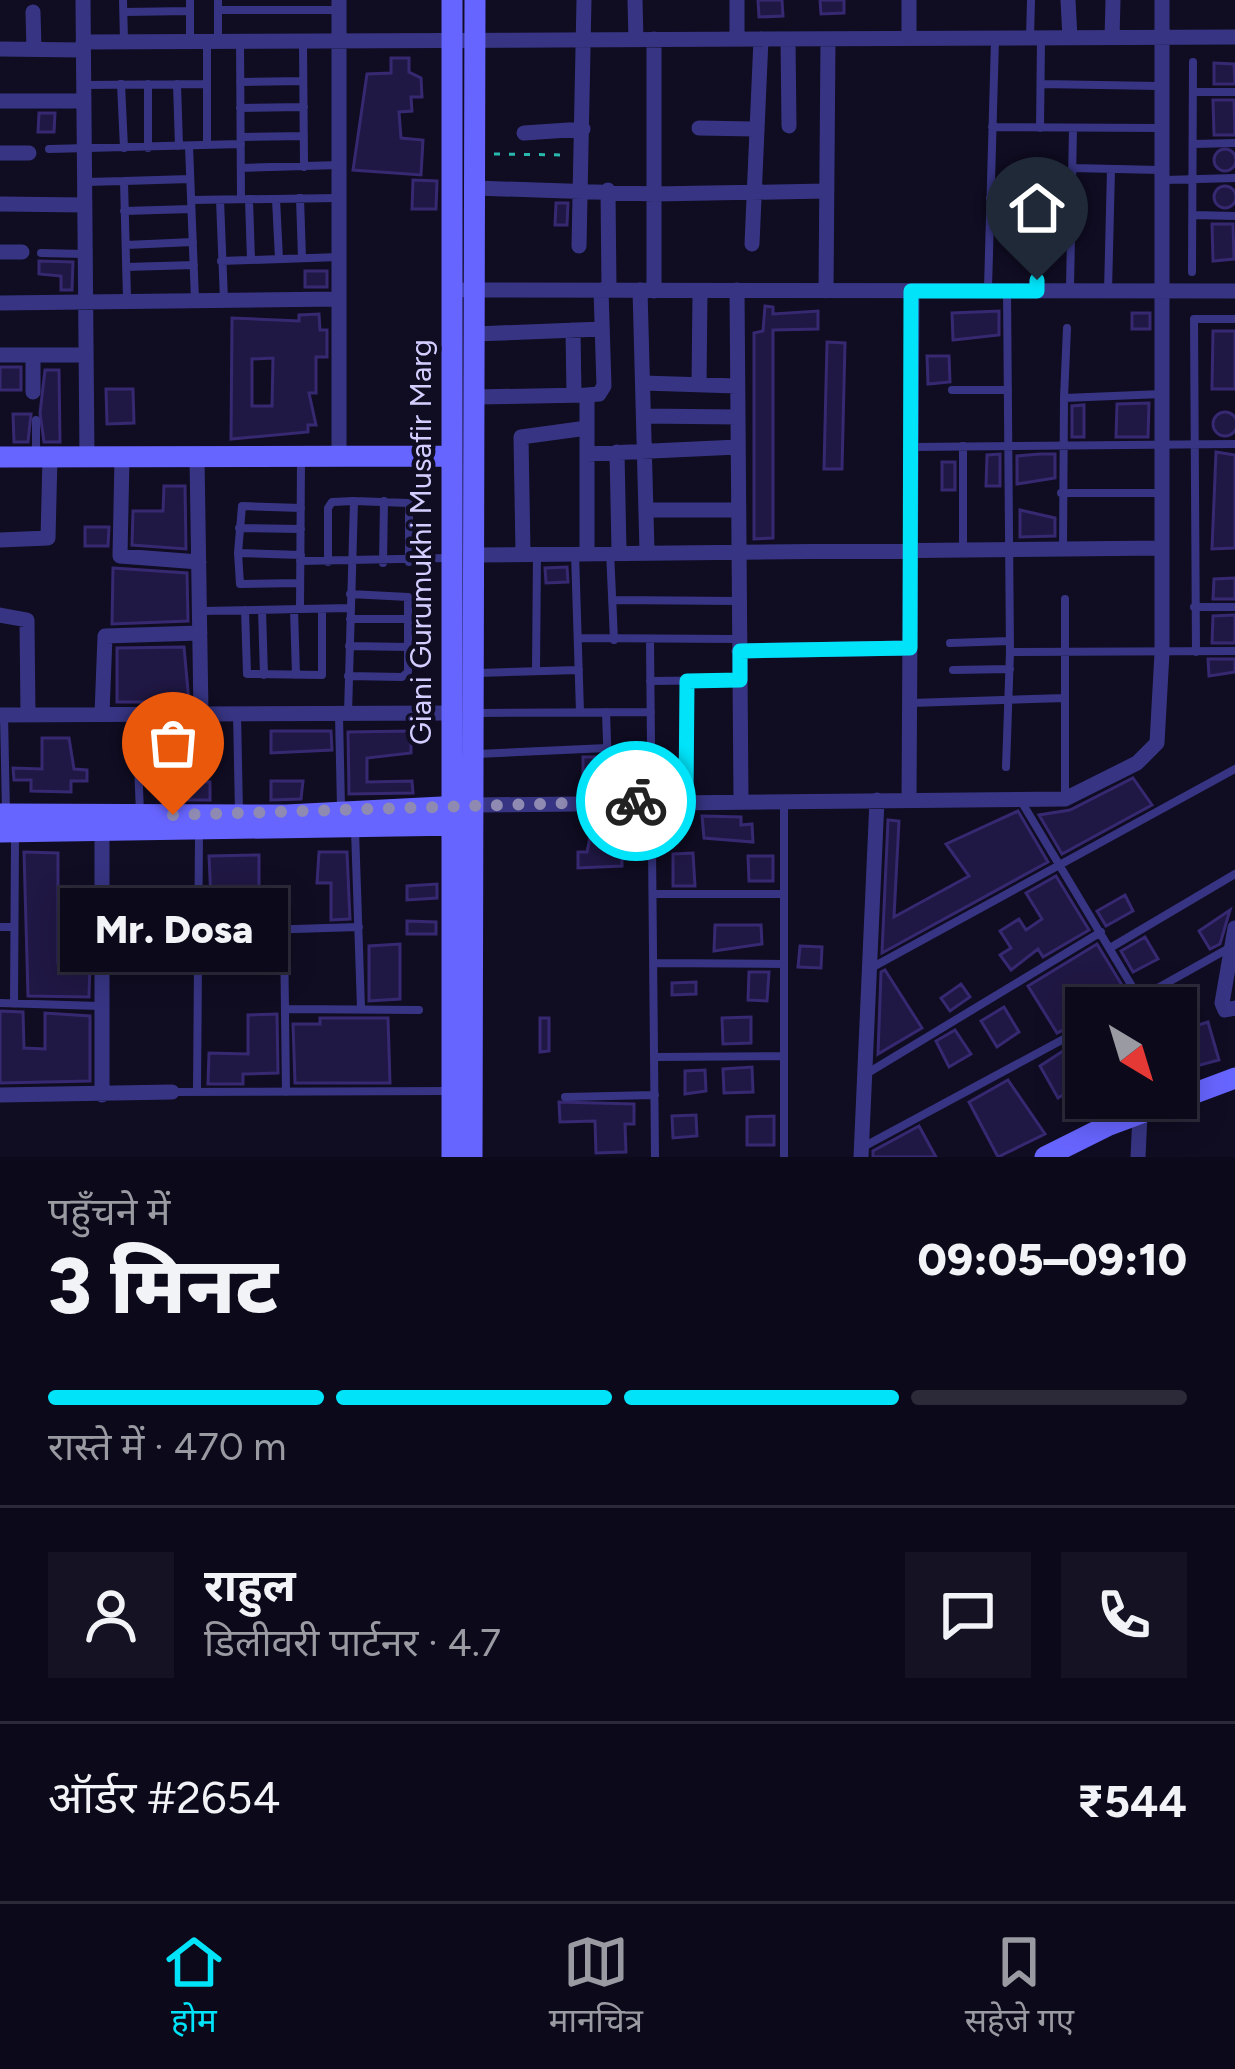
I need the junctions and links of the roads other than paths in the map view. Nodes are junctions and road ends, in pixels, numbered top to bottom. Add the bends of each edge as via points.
1 (83, 0) edge
2 (123, 0) edge
3 (452, 0) edge
4 (475, 0) edge
5 (584, 0) edge
6 (635, 0) edge
7 (737, 0) edge
8 (909, 0) edge
9 (1030, 0) edge
10 (1068, 0) edge
11 (1112, 0) edge
12 (1162, 0) edge
13 (190, 5) edge
14 (218, 5) edge
15 (252, 5) edge
16 (284, 5) edge
17 (302, 5) edge
18 (339, 5) edge
19 (33, 11) dead end
20 (124, 12) junction
21 (1235, 37) edge
22 (908, 38) junction
23 (995, 38) junction
24 (1035, 38) junction
25 (1070, 38) junction
26 (1112, 38) junction
27 (1162, 38) junction
28 (654, 39) junction
29 (737, 39) junction
30 (761, 39) junction
31 (788, 39) junction
32 (828, 39) junction
33 (339, 40) junction
34 (452, 40) junction
35 (475, 40) junction
36 (635, 40) junction
37 (124, 41) junction
38 (205, 41) junction
39 (240, 41) junction
40 (303, 41) junction
41 (583, 42) junction
42 (83, 46) junction
43 (0, 49) edge
44 (34, 49) junction
45 (1193, 62) dead end
46 (303, 81) junction
47 (240, 82) junction
48 (122, 84) junction
49 (148, 84) junction
50 (177, 84) junction
51 (207, 84) junction
52 (1041, 84) junction
53 (1162, 86) junction
54 (1193, 92) junction
55 (1235, 92) edge
56 (84, 93) junction
57 (0, 101) edge
58 (304, 107) junction
59 (240, 108) junction
60 (790, 126) dead end
61 (699, 128) dead end
62 (992, 128) junction
63 (1040, 128) junction
64 (1073, 128) junction
65 (1162, 128) junction
66 (755, 129) junction
67 (583, 130) junction
68 (524, 133) dead end
69 (304, 136) junction
70 (241, 141) junction
71 (1193, 143) junction
72 (1235, 143) edge
73 (207, 145) junction
74 (184, 146) junction
75 (49, 148) dead end
76 (124, 148) junction
77 (148, 148) junction
78 (84, 150) junction
79 (0, 153) edge
80 (29, 153) dead end
81 (339, 165) junction
82 (304, 167) junction
83 (1072, 167) junction
84 (241, 168) junction
85 (1111, 169) junction
86 (1162, 175) junction
87 (1235, 178) edge
88 (190, 179) junction
89 (1194, 180) junction
90 (124, 181) junction
91 (85, 182) junction
92 (475, 188) junction
93 (581, 189) junction
94 (608, 190) junction
95 (827, 191) junction
96 (755, 192) junction
97 (655, 194) junction
98 (339, 197) junction
99 (300, 198) junction
100 (990, 198) junction
101 (245, 199) junction
102 (276, 199) junction
103 (220, 200) junction
104 (1036, 200) junction
105 (1071, 202) junction
106 (0, 204) edge
107 (191, 205) junction
108 (85, 206) junction
109 (124, 211) junction
110 (1193, 215) junction
111 (1235, 216) edge
112 (193, 242) junction
113 (126, 244) junction
114 (752, 244) dead end
115 (579, 246) dead end
116 (0, 252) edge
117 (22, 252) dead end
118 (41, 253) dead end
119 (85, 254) junction
120 (339, 257) junction
121 (302, 258) junction
122 (279, 259) junction
123 (251, 260) junction
124 (221, 261) junction
125 (194, 265) junction
126 (126, 267) junction
127 (1192, 272) dead end
128 (450, 290) junction
129 (475, 290) junction
130 (605, 290) junction
131 (647, 290) junction
132 (700, 290) junction
133 (737, 290) junction
134 (1070, 290) junction
135 (826, 291) junction
136 (911, 291) junction
137 (988, 291) junction
138 (1006, 291) junction
139 (1037, 291) junction
140 (1108, 291) junction
141 (1162, 291) junction
142 (1235, 291) edge
143 (339, 299) junction
144 (84, 301) junction
145 (195, 302) junction
146 (224, 302) junction
147 (0, 303) edge
148 (127, 304) junction
149 (1235, 319) edge
150 (1067, 328) dead end
151 (602, 329) junction
152 (573, 330) junction
153 (475, 334) junction
154 (0, 355) edge
155 (33, 355) junction
156 (83, 355) junction
157 (643, 383) junction
158 (699, 385) junction
159 (737, 386) junction
160 (1008, 389) junction
161 (952, 390) dead end
162 (33, 392) dead end
163 (1162, 394) junction
164 (580, 395) junction
165 (475, 397) junction
166 (1064, 398) junction
167 (644, 416) junction
168 (738, 417) junction
169 (36, 420) dead end
170 (587, 428) junction
171 (1162, 443) junction
172 (1194, 443) junction
173 (1235, 444) edge
174 (963, 446) junction
175 (1008, 446) junction
176 (1062, 446) junction
177 (738, 447) junction
178 (910, 447) junction
179 (645, 450) junction
180 (617, 452) junction
181 (587, 454) junction
182 (450, 456) junction
183 (43, 457) junction
184 (87, 457) junction
185 (197, 457) junction
186 (301, 457) junction
187 (339, 457) junction
188 (0, 458) edge
189 (122, 458) junction
190 (1060, 493) junction
191 (1162, 493) junction
192 (354, 501) junction
193 (384, 501) junction
194 (301, 508) junction
195 (646, 510) junction
196 (738, 510) junction
197 (239, 528) junction
198 (301, 529) junction
199 (0, 540) edge
200 (1162, 548) junction
201 (739, 550) junction
202 (1063, 550) junction
203 (615, 551) junction
204 (647, 551) junction
205 (1009, 551) junction
206 (581, 552) junction
207 (963, 552) junction
208 (238, 553) junction
209 (530, 553) junction
210 (910, 553) junction
211 (475, 555) junction
212 (301, 558) junction
213 (449, 558) junction
214 (199, 562) junction
215 (328, 562) junction
216 (352, 562) junction
217 (383, 562) junction
218 (410, 562) junction
219 (300, 583) junction
220 (350, 594) junction
221 (1066, 599) dead end
222 (612, 600) junction
223 (739, 601) junction
224 (1194, 607) junction
225 (1235, 607) edge
226 (297, 609) junction
227 (322, 609) junction
228 (245, 610) junction
229 (262, 610) junction
230 (200, 611) junction
231 (350, 614) junction
232 (0, 615) edge
233 (408, 620) junction
234 (200, 633) junction
235 (578, 638) junction
236 (614, 640) junction
237 (650, 641) junction
238 (950, 643) dead end
239 (739, 645) junction
240 (349, 646) junction
241 (1010, 646) junction
242 (408, 647) junction
243 (910, 648) junction
244 (1065, 652) junction
245 (1162, 652) junction
246 (1196, 652) junction
247 (1235, 652) edge
248 (1010, 669) junction
249 (579, 670) junction
250 (953, 670) dead end
251 (536, 671) junction
252 (472, 673) junction
253 (264, 675) junction
254 (296, 675) junction
255 (348, 676) junction
256 (740, 680) junction
257 (650, 681) junction
258 (687, 681) junction
259 (1065, 698) junction
260 (1008, 699) junction
261 (909, 703) junction
262 (580, 712) junction
263 (606, 712) junction
264 (651, 712) junction
265 (344, 713) junction
266 (460, 713) junction
267 (102, 714) junction
268 (136, 714) junction
269 (201, 714) junction
270 (237, 714) junction
271 (2, 715) edge
272 (28, 715) junction
273 (607, 748) junction
274 (472, 754) junction
275 (1006, 767) dead end
276 (1235, 769) edge
277 (686, 800) junction
278 (741, 800) junction
279 (784, 800) junction
280 (877, 800) junction
281 (909, 800) junction
282 (1020, 800) junction
283 (1065, 800) junction
284 (609, 801) junction
285 (653, 801) junction
286 (140, 815) junction
287 (239, 815) junction
288 (473, 815) junction
289 (448, 816) junction
290 (348, 821) junction
291 (5, 823) edge
292 (102, 831) junction
293 (199, 831) junction
294 (1061, 864) junction
295 (1235, 874) edge
296 (784, 893) junction
297 (654, 894) junction
298 (14, 927) junction
299 (359, 927) junction
300 (0, 928) edge
301 (198, 932) junction
302 (284, 932) junction
303 (1101, 932) junction
304 (1234, 937) edge
305 (1110, 948) junction
306 (654, 963) junction
307 (784, 964) junction
308 (869, 969) junction
309 (1133, 987) edge
310 (1164, 987) edge
311 (0, 1003) edge
312 (14, 1004) junction
313 (100, 1006) junction
314 (361, 1008) junction
315 (1235, 1008) edge
316 (286, 1009) junction
317 (419, 1010) dead end
318 (1065, 1040) edge
319 (784, 1056) junction
320 (655, 1057) junction
321 (865, 1074) junction
322 (1235, 1078) edge
323 (451, 1090) junction
324 (197, 1091) junction
325 (172, 1092) joint
326 (1197, 1092) edge
327 (286, 1093) junction
328 (0, 1095) edge
329 (102, 1095) junction
330 (655, 1095) junction
331 (565, 1097) dead end
332 (1129, 1119) edge
333 (1140, 1119) edge
334 (862, 1152) edge
335 (452, 1157) edge
336 (472, 1157) edge
337 (656, 1157) edge
338 (784, 1157) edge
339 (1045, 1157) edge
340 (1138, 1157) edge

1 - 42 street
2 - 20 lane
3 - 34 street, Giani Gurumukhi Musafir Marg
4 - 35 street, Giani Gurumukhi Musafir Marg
5 - 41 street
6 - 36 street
7 - 29 street
8 - 22 street
9 - 24 lane
10 - 25 street
11 - 26 street
12 - 27 street
13 - 20 lane
13 - 38 lane
14 - 15 lane
14 - 38 lane
15 - 16 lane
16 - 17 lane
17 - 18 lane
18 - 33 street
19 - 44 street
20 - 37 lane
21 - 27 street
22 - 23 street
22 - 32 street
23 - 24 street
23 - 62 lane
24 - 25 street
24 - 52 lane
25 - 26 street
26 - 27 street
27 - 53 street
28 - 29 street
28 - 36 street
28 - 97 street
29 - 30 street
30 - 31 street
30 - 66 street
31 - 32 street
31 - 60 street
32 - 95 street
33 - 34 street
33 - 40 street
33 - 81 street
34 - 35 street
34 - 128 street, Giani Gurumukhi Musafir Marg
35 - 41 street
35 - 92 street, Giani Gurumukhi Musafir Marg
36 - 41 street
37 - 38 street
37 - 42 street
38 - 39 street
38 - 51 lane
39 - 40 street
39 - 47 lane
40 - 46 lane
41 - 67 street
42 - 44 street
42 - 56 street
43 - 44 street
45 - 54 lane
46 - 47 lane
46 - 58 lane
47 - 59 lane
48 - 49 lane
48 - 56 lane
48 - 76 lane
49 - 50 lane
49 - 77 lane
50 - 51 lane
50 - 74 lane
51 - 73 lane
52 - 53 lane
52 - 63 lane
53 - 65 street
54 - 55 lane
54 - 71 lane
56 - 57 street
56 - 78 street
58 - 59 lane
58 - 69 lane
59 - 70 lane
61 - 66 street
62 - 63 lane
62 - 100 lane
63 - 64 lane
64 - 65 lane
64 - 83 lane
65 - 86 street
66 - 96 street
67 - 68 street
67 - 93 street
69 - 70 lane
69 - 82 lane
70 - 73 lane
70 - 84 lane
71 - 72 lane
71 - 89 lane
73 - 74 lane
74 - 77 lane
74 - 88 lane
75 - 78 lane
76 - 77 lane
76 - 78 lane
78 - 91 street
79 - 80 street
81 - 82 lane
81 - 98 street
82 - 84 lane
83 - 85 lane
83 - 105 lane
84 - 101 lane
85 - 86 lane
85 - 140 lane
86 - 89 lane
86 - 141 street
87 - 89 lane
88 - 90 lane
88 - 107 lane
89 - 110 lane
90 - 91 lane
90 - 109 lane
91 - 108 street
92 - 93 street
92 - 129 street, Giani Gurumukhi Musafir Marg
93 - 94 street
93 - 115 street
94 - 97 street
94 - 130 street
95 - 96 street
95 - 135 street
96 - 97 street
96 - 114 street
97 - 131 street
98 - 99 lane
98 - 120 street
99 - 102 lane
99 - 121 lane
100 - 104 lane
100 - 137 lane
101 - 102 lane
101 - 103 lane
101 - 123 lane
102 - 122 lane
103 - 107 lane
103 - 124 lane
104 - 105 lane
104 - 139 lane
105 - 134 lane
106 - 108 street
107 - 109 lane
107 - 112 lane
108 - 119 street
109 - 113 lane
110 - 111 lane
110 - 127 lane
112 - 113 lane
112 - 125 lane
113 - 126 lane
116 - 117 street
118 - 119 lane
119 - 144 street
120 - 121 lane
120 - 143 street
121 - 122 lane
122 - 123 lane
123 - 124 lane
124 - 146 lane
125 - 126 lane
125 - 145 lane
126 - 148 lane
128 - 129 street
128 - 182 street, Giani Gurumukhi Musafir Marg
129 - 130 street
129 - 153 street, Giani Gurumukhi Musafir Marg
130 - 131 street
130 - 151 street
131 - 132 street
131 - 157 street
132 - 133 street
132 - 158 street
133 - 135 street
133 - 159 street
134 - 139 street
134 - 140 street
135 - 136 street
136 - 137 street
136 - 178 street
137 - 138 street
138 - 139 street
138 - 160 lane
140 - 141 street
141 - 142 street
141 - 163 street
143 - 146 street
143 - 187 street
144 - 147 street
144 - 148 street
144 - 156 street
145 - 146 street
145 - 148 street
149 - 172 lane via 1194,320
150 - 166 lane
151 - 152 street
151 - 164 street via 604,386
152 - 153 street
152 - 164 street
153 - 165 street, Giani Gurumukhi Musafir Marg
154 - 155 street
155 - 156 street
155 - 162 street
156 - 184 street
157 - 158 street
157 - 167 street
158 - 159 street
159 - 168 street
160 - 161 lane
160 - 175 lane
163 - 166 lane
163 - 171 street
164 - 165 street
164 - 170 street
165 - 211 street, Giani Gurumukhi Musafir Marg
166 - 176 lane
167 - 168 street
167 - 179 street
168 - 177 street
169 - 183 lane
170 - 181 street
170 - 209 street via 521,437
171 - 172 lane
171 - 176 lane
171 - 191 street
172 - 173 lane
172 - 224 lane
174 - 175 lane
174 - 178 lane
174 - 207 lane
175 - 176 lane
175 - 205 lane
176 - 190 lane
177 - 179 street
177 - 196 street
178 - 210 street
179 - 180 street
179 - 195 street
180 - 181 street
180 - 203 street
181 - 206 street
182 - 187 street
182 - 213 street, Giani Gurumukhi Musafir Marg
183 - 184 street
183 - 188 street
183 - 199 street via 48,538
184 - 189 street
185 - 186 street
185 - 189 street
185 - 214 street
186 - 187 street
186 - 194 lane
189 - 214 street via 122,558
190 - 191 lane
190 - 202 lane
191 - 200 street
192 - 193 lane
192 - 215 lane via 328,508
192 - 216 lane
193 - 217 lane
193 - 218 lane via 411,506
194 - 197 lane via 242,506
194 - 198 lane
195 - 196 street
195 - 204 street
196 - 201 street
197 - 198 lane
197 - 208 lane
198 - 212 lane
200 - 202 street
200 - 245 street
201 - 204 street
201 - 210 street
201 - 223 street
202 - 205 street
203 - 204 street
203 - 206 street
203 - 222 lane
205 - 207 street
205 - 241 lane
206 - 209 street
206 - 235 lane
207 - 210 street
208 - 212 lane
208 - 219 lane via 240,584
209 - 211 street
209 - 251 lane
210 - 243 street
211 - 252 street, Giani Gurumukhi Musafir Marg
212 - 215 lane
212 - 219 lane
213 - 218 lane
213 - 266 street, Giani Gurumukhi Musafir Marg
214 - 230 street
215 - 216 lane
216 - 217 lane
216 - 220 lane
217 - 218 lane
219 - 226 lane
220 - 231 lane
220 - 233 lane via 407,595
221 - 244 lane
222 - 223 lane
222 - 236 lane
223 - 239 street
224 - 225 lane
224 - 246 lane
226 - 227 lane
226 - 229 lane
226 - 254 lane
227 - 231 lane
227 - 254 lane via 322,675
228 - 229 lane
228 - 230 lane
228 - 253 lane via 245,672
229 - 253 lane
230 - 234 street
231 - 233 lane
231 - 240 lane
232 - 272 street via 27,620
233 - 242 lane
234 - 267 street via 105,636
234 - 269 street
235 - 236 lane
235 - 249 lane
236 - 237 lane
237 - 239 lane
237 - 257 lane
238 - 241 lane
239 - 243 street
239 - 256 street
240 - 242 lane
240 - 255 lane
241 - 244 lane
241 - 248 lane
242 - 255 lane via 406,675
243 - 261 street
244 - 245 lane
244 - 259 lane
245 - 246 lane
245 - 283 street via 1157,743 1137,764
246 - 247 lane
248 - 250 lane
248 - 260 lane
249 - 251 lane
249 - 262 lane
251 - 252 lane
252 - 266 street, Giani Gurumukhi Musafir Marg
253 - 254 lane
255 - 265 lane
256 - 258 lane
256 - 278 street
257 - 258 lane
257 - 264 lane
258 - 277 lane
259 - 260 lane
259 - 283 lane
260 - 261 lane
260 - 275 lane
261 - 281 street
262 - 263 lane
262 - 266 lane
263 - 264 lane
263 - 273 lane
264 - 285 lane
265 - 266 street
265 - 270 street
265 - 290 lane
266 - 274 street, Giani Gurumukhi Musafir Marg
266 - 289 street, Giani Gurumukhi Musafir Marg
267 - 268 street
267 - 272 street
268 - 269 street
268 - 286 lane
269 - 270 street
270 - 287 lane
271 - 272 street
271 - 291 lane
273 - 274 lane
273 - 284 lane
274 - 288 street, Giani Gurumukhi Musafir Marg
276 - 294 lane
277 - 278 street
277 - 285 street
278 - 279 street
279 - 280 street
279 - 296 lane
280 - 281 street
280 - 308 street
281 - 282 street
282 - 283 street
282 - 294 lane
284 - 285 street
284 - 288 street
285 - 297 lane
286 - 287 street
286 - 291 street
287 - 290 street
288 - 289 street
288 - 336 street, Giani Gurumukhi Musafir Marg
289 - 290 street
289 - 323 street, Giani Gurumukhi Musafir Marg
290 - 293 street
290 - 299 lane
291 - 292 street
291 - 298 lane
292 - 293 street
292 - 313 street
293 - 301 lane
294 - 303 lane
294 - 308 lane
295 - 305 lane
296 - 297 lane
296 - 307 lane
297 - 306 lane
298 - 300 lane
298 - 312 lane
299 - 302 lane
299 - 314 lane
301 - 302 lane
301 - 324 lane
302 - 316 lane
303 - 305 lane
303 - 321 lane
304 - 310 lane
304 - 315 street via 1222,1003
305 - 309 lane
306 - 307 lane
306 - 320 lane
307 - 319 lane
308 - 321 street
311 - 312 lane
312 - 313 lane
313 - 329 street
314 - 316 lane
314 - 317 lane
316 - 327 lane
318 - 334 lane
319 - 320 lane
319 - 338 lane
320 - 330 lane
321 - 334 street
322 - 326 street
323 - 327 lane
323 - 335 street, Giani Gurumukhi Musafir Marg
324 - 325 lane
324 - 327 lane
325 - 329 street
328 - 329 street
330 - 331 lane
330 - 337 lane
332 - 339 street
333 - 340 street

